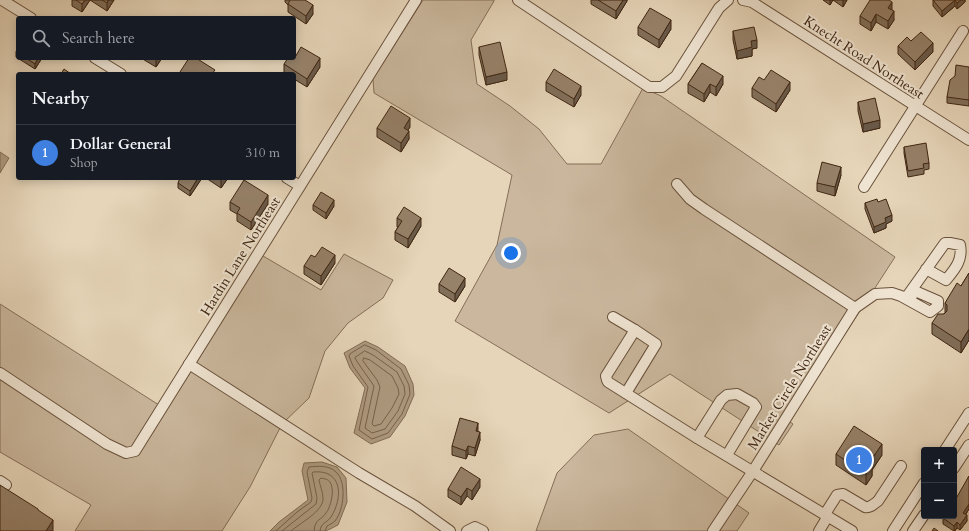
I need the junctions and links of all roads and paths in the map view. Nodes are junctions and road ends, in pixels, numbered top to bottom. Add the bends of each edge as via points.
1 (2, 0) edge
2 (416, 0) edge
3 (518, 0) edge
4 (728, 0) edge
5 (743, 0) edge
6 (28, 16) edge
7 (963, 30) dead end
8 (98, 60) edge
9 (118, 72) edge
10 (915, 107) junction
11 (969, 140) edge
12 (290, 180) edge
13 (676, 184) dead end
14 (300, 186) junction
15 (864, 187) dead end
16 (926, 269) dead end
17 (907, 299) junction
18 (855, 308) junction
19 (613, 316) dead end
20 (941, 319) edge
21 (635, 330) junction
22 (189, 364) junction
23 (0, 373) edge
24 (626, 393) junction
25 (969, 413) edge
26 (697, 438) junction
27 (969, 445) edge
28 (947, 447) edge
29 (727, 455) junction
30 (957, 463) edge
31 (901, 466) dead end
32 (753, 471) junction
33 (921, 488) edge
34 (827, 515) junction
35 (921, 519) edge
36 (450, 531) edge
37 (467, 531) edge
38 (483, 531) edge
39 (713, 531) edge
40 (819, 531) edge
41 (852, 531) edge
42 (893, 531) edge
43 (913, 531) edge

1 - 6 street
2 - 14 street, Hardin Lane Northeast
3 - 4 street via 648,87 662,87 676,76 719,8
5 - 10 street, Knecht Road Northeast via 752,2
7 - 10 street
8 - 9 street
10 - 11 street, Knecht Road Northeast
10 - 15 street
12 - 14 street
13 - 18 street via 704,209
14 - 22 street, Hardin Lane Northeast
16 - 17 street
17 - 18 street, Market Circle Northeast via 892,293 875,294
17 - 20 street, Market Circle Northeast
18 - 32 street, Market Circle Northeast
19 - 21 street
21 - 24 street via 606,376 608,382
21 - 24 street via 656,344
22 - 23 street, Hardin Lane Northeast via 135,451 126,453 107,444
22 - 36 street via 415,506
24 - 26 street
25 - 28 street
26 - 29 street
26 - 29 street via 726,394 737,394 753,403 755,410
27 - 30 street
29 - 32 street
31 - 34 street via 873,505 868,508 843,494 837,495
32 - 34 street
32 - 39 street, Market Circle Northeast
33 - 42 street
34 - 40 street
34 - 41 street
35 - 43 street
37 - 38 street via 475,527

